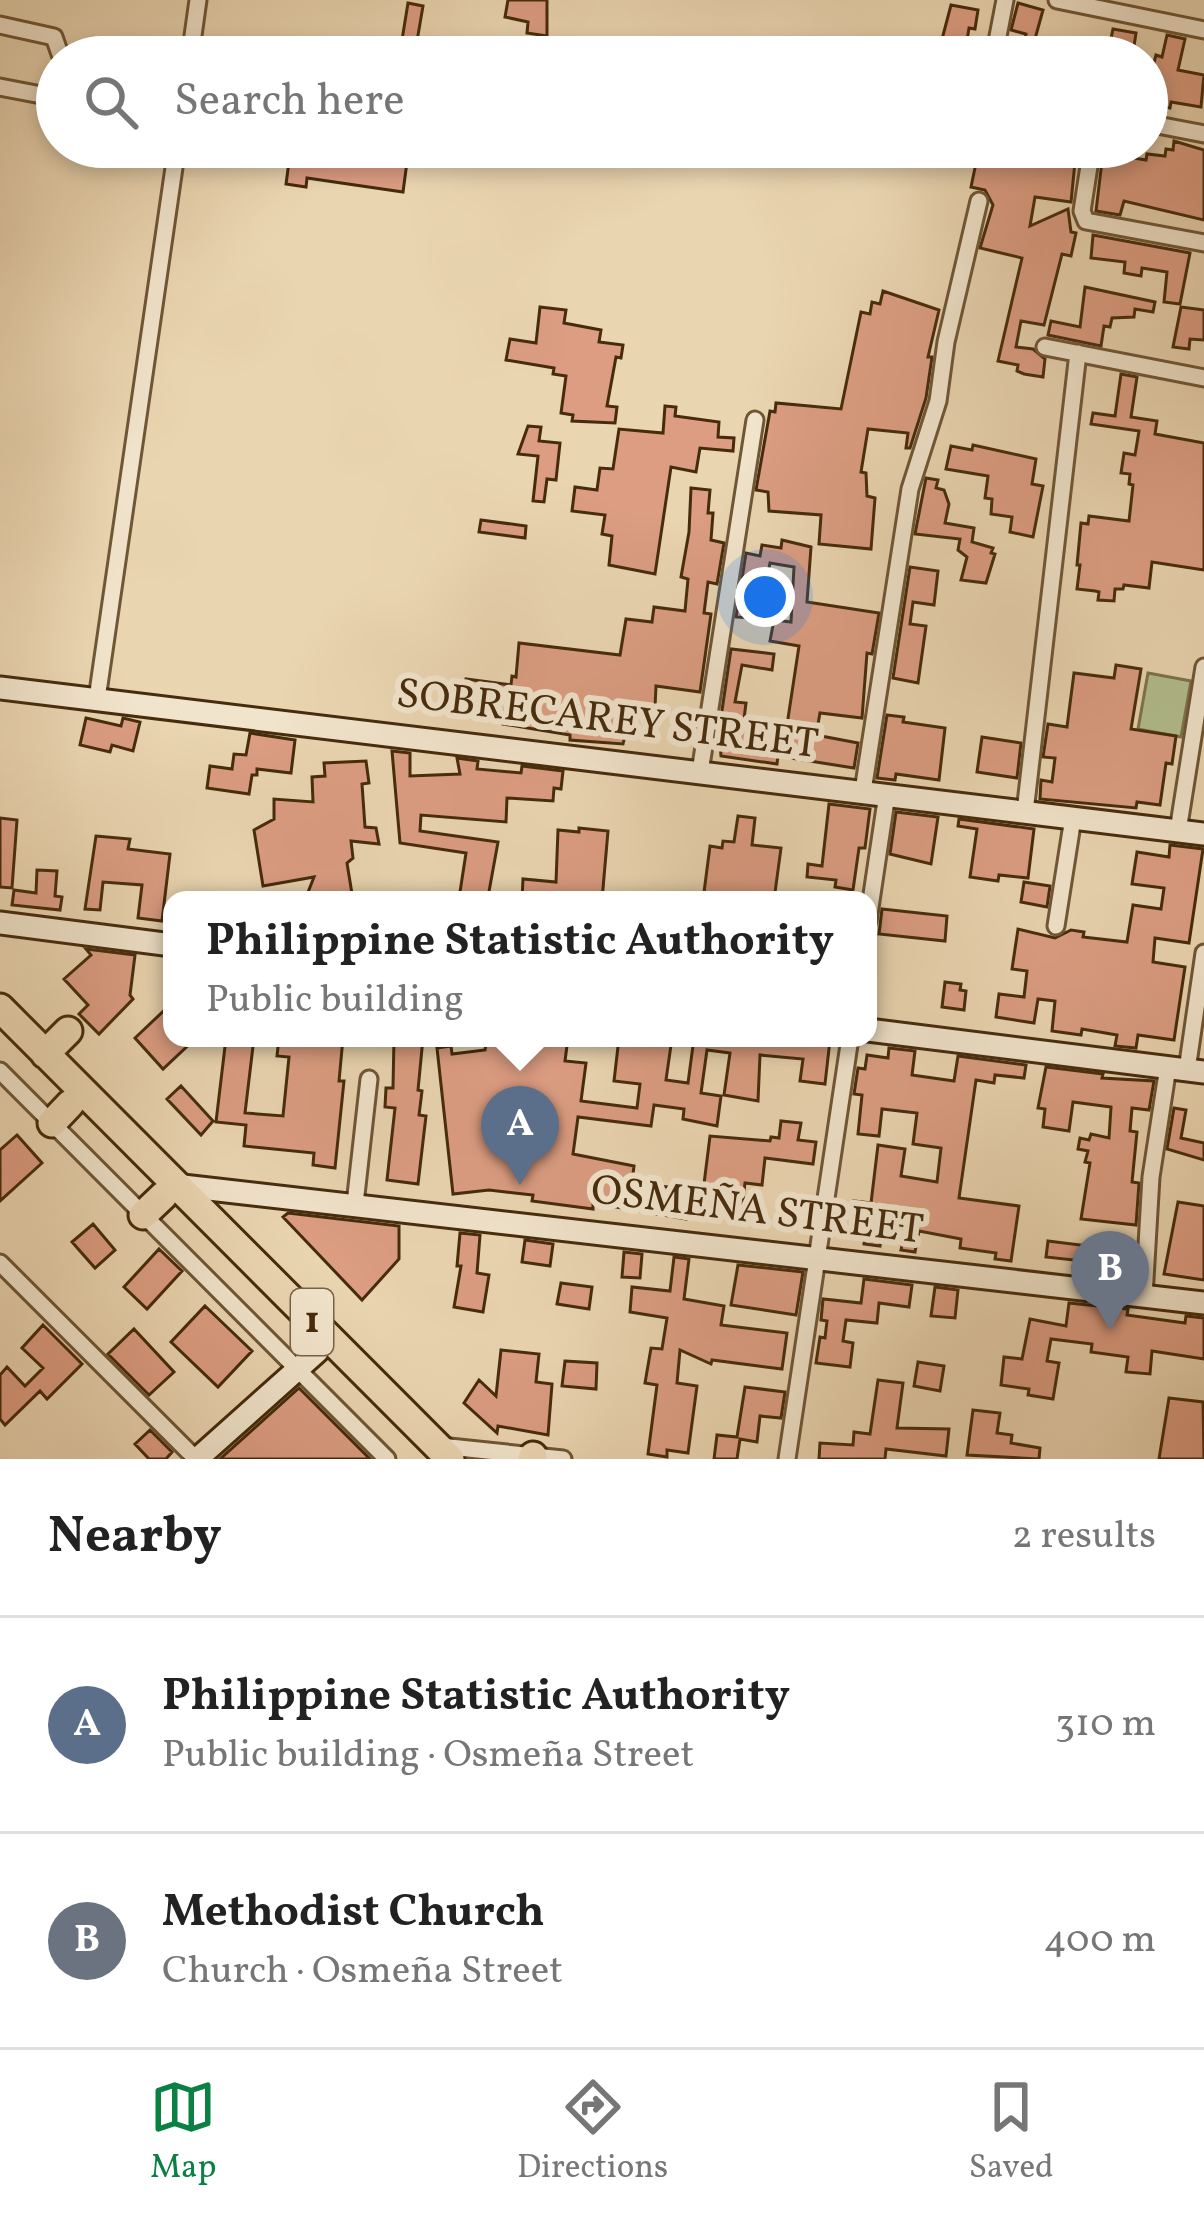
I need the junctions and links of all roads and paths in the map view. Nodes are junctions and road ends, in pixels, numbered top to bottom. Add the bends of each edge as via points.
1 (198, 0) edge
2 (1005, 0) edge
3 (1057, 0) edge
4 (1130, 7) edge
5 (0, 25) edge
6 (1204, 30) edge
7 (50, 36) edge
8 (193, 36) edge
9 (998, 36) edge
10 (0, 86) edge
11 (36, 94) edge
12 (1168, 127) edge
13 (1204, 134) edge
14 (174, 168) edge
15 (1089, 168) edge
16 (979, 200) dead end
17 (1204, 243) edge
18 (1045, 346) dead end
19 (1078, 353) junction
20 (1204, 378) edge
21 (755, 420) dead end
22 (1204, 667) edge
23 (0, 688) edge
24 (97, 699) junction
25 (700, 772) junction
26 (863, 791) junction
27 (887, 794) junction
28 (1025, 812) junction
29 (1073, 818) junction
30 (1178, 831) junction
31 (1204, 834) edge
32 (873, 891) edge
33 (0, 923) edge
34 (1056, 926) dead end
35 (163, 943) edge
36 (1204, 953) edge
37 (0, 1008) edge
38 (68, 1031) dead end
39 (877, 1031) edge
40 (0, 1033) edge
41 (849, 1047) edge
42 (45, 1054) junction
43 (1186, 1070) edge
44 (0, 1071) edge
45 (369, 1079) dead end
46 (61, 1114) junction
47 (160, 1198) junction
48 (355, 1204) junction
49 (819, 1258) junction
50 (0, 1263) edge
51 (1144, 1296) junction
52 (1204, 1303) edge
53 (308, 1360) junction
54 (434, 1456) edge
55 (532, 1457) edge
56 (196, 1459) edge
57 (387, 1459) edge
58 (563, 1459) edge
59 (787, 1459) edge

1 - 8 street
2 - 9 street
3 - 4 street
4 - 6 street
5 - 7 street
10 - 11 street
12 - 13 street
14 - 24 street
15 - 17 street via 1086,221
16 - 26 street via 938,401 910,488
18 - 19 street
19 - 20 street
19 - 28 street
21 - 25 street
22 - 30 street
23 - 24 street, SOBRECAREY STREET
24 - 25 street, SOBRECAREY STREET
25 - 26 street, SOBRECAREY STREET
26 - 27 street, SOBRECAREY STREET
27 - 28 street, SOBRECAREY STREET
27 - 32 street
28 - 29 street, SOBRECAREY STREET
29 - 30 street, SOBRECAREY STREET
29 - 34 street
30 - 31 street, SOBRECAREY STREET
33 - 35 street
36 - 43 street
37 - 42 highway, 1
38 - 42 highway
39 - 43 street
40 - 46 highway, 1
41 - 49 street
42 - 47 highway, 1
43 - 51 street via 1151,1177
44 - 46 street
45 - 48 street
46 - 47 highway, 1
47 - 48 street, OSMEÑA STREET
47 - 53 highway, 1
47 - 54 highway, 1
48 - 49 street, OSMEÑA STREET
49 - 51 street, OSMEÑA STREET
49 - 59 street
50 - 56 street
51 - 52 street, OSMEÑA STREET
53 - 54 highway, 1
53 - 56 street
53 - 57 street
54 - 55 street
55 - 58 street

